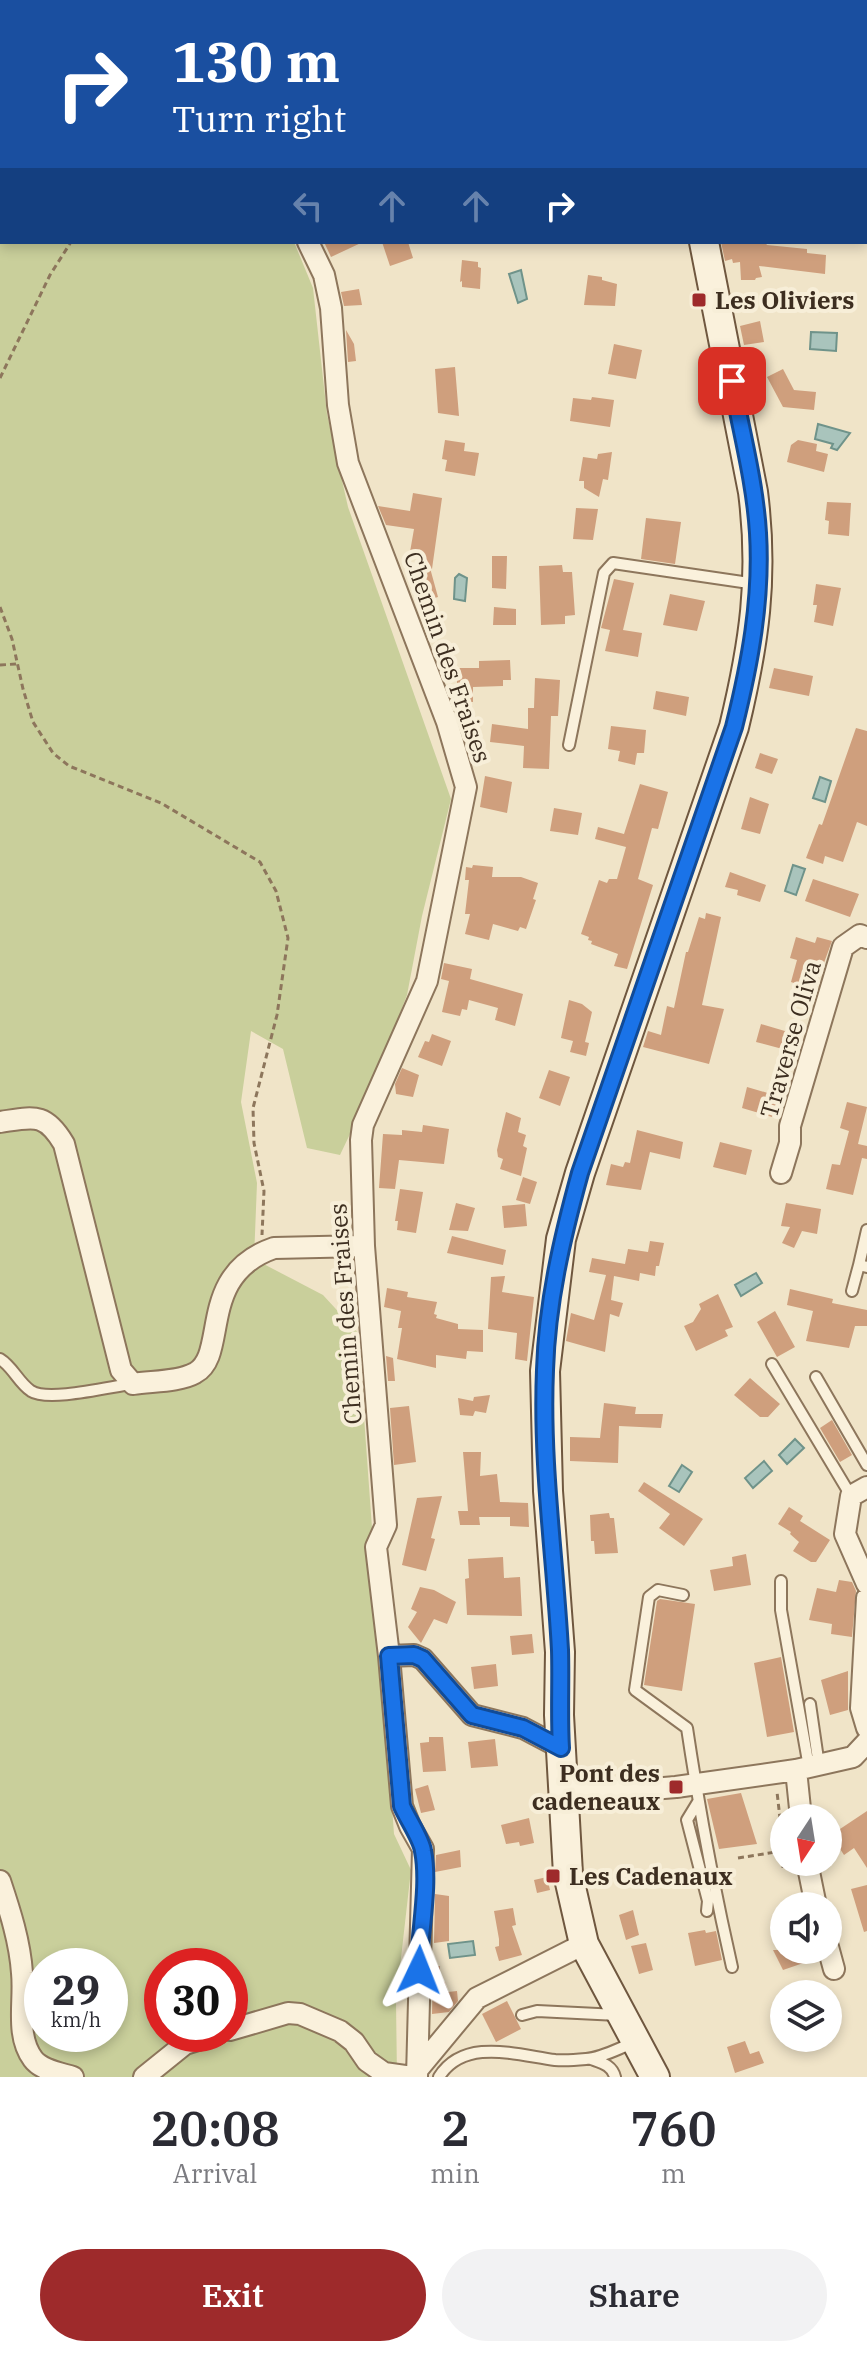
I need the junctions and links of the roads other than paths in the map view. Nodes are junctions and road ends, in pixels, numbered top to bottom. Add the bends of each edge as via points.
1 (309, 244) edge
2 (704, 244) edge
3 (758, 585) junction
4 (569, 745) dead end
5 (867, 938) edge
6 (0, 1122) edge
7 (781, 1173) dead end
8 (867, 1230) edge
9 (364, 1246) junction
10 (863, 1266) edge
11 (852, 1291) dead end
12 (0, 1359) edge
13 (772, 1364) dead end
14 (816, 1377) dead end
15 (133, 1384) junction
16 (867, 1465) edge
17 (859, 1492) edge
18 (781, 1581) dead end
19 (867, 1584) edge
20 (683, 1595) dead end
21 (867, 1598) edge
22 (389, 1656) junction
23 (810, 1704) dead end
24 (867, 1728) edge
25 (867, 1742) edge
26 (561, 1748) junction
27 (808, 1768) junction
28 (563, 1791) junction
29 (697, 1794) junction
30 (803, 1804) edge
31 (0, 1881) edge
32 (707, 1911) dead end
33 (584, 1944) junction
34 (833, 1964) edge
35 (732, 1967) dead end
36 (834, 1969) dead end
37 (522, 2015) dead end
38 (620, 2015) junction
39 (248, 2025) edge
40 (635, 2042) junction
41 (175, 2052) edge
42 (591, 2059) junction
43 (416, 2074) edge
44 (73, 2077) edge
45 (144, 2077) edge
46 (439, 2077) edge
47 (615, 2077) edge
48 (655, 2077) edge

1 - 9 street, Chemin des Fraises via 324,275 331,308 348,463 447,722 466,787 427,981 363,1125
2 - 3 main road via 753,492
3 - 4 lane via 613,563 604,573
3 - 26 main road via 750,661 734,727 561,1239 545,1371
5 - 7 street, Traverse Oliva via 860,935 843,947
6 - 15 street via 43,1120 64,1144 121,1370
8 - 10 lane
9 - 15 street via 266,1251 242,1266 227,1284 203,1368 192,1375
9 - 22 street, Chemin des Fraises via 386,1525 376,1547
10 - 11 lane
12 - 15 lane via 33,1392 47,1395
13 - 17 lane
14 - 16 lane
17 - 19 street via 845,1534
18 - 27 lane via 781,1610
20 - 29 lane via 658,1590 649,1597 635,1690 687,1728
21 - 24 street via 861,1708
22 - 26 street via 423,1659 472,1715 523,1728
22 - 43 street, Chemin des Fraises via 402,1806 423,1849
23 - 27 lane
25 - 27 street via 853,1757
26 - 28 main road
27 - 29 street
27 - 30 street
28 - 29 street
28 - 33 main road via 568,1874
29 - 32 lane via 687,1820
29 - 35 lane
31 - 44 street via 22,1973 26,2048 35,2062
33 - 38 main road
33 - 43 street via 477,1998
34 - 36 street
37 - 38 lane
38 - 40 main road
39 - 43 street via 300,2014 340,2031 384,2073
40 - 42 lane
40 - 48 main road
41 - 45 street
42 - 46 lane via 558,2060 510,2051 467,2054
42 - 47 lane via 613,2070

